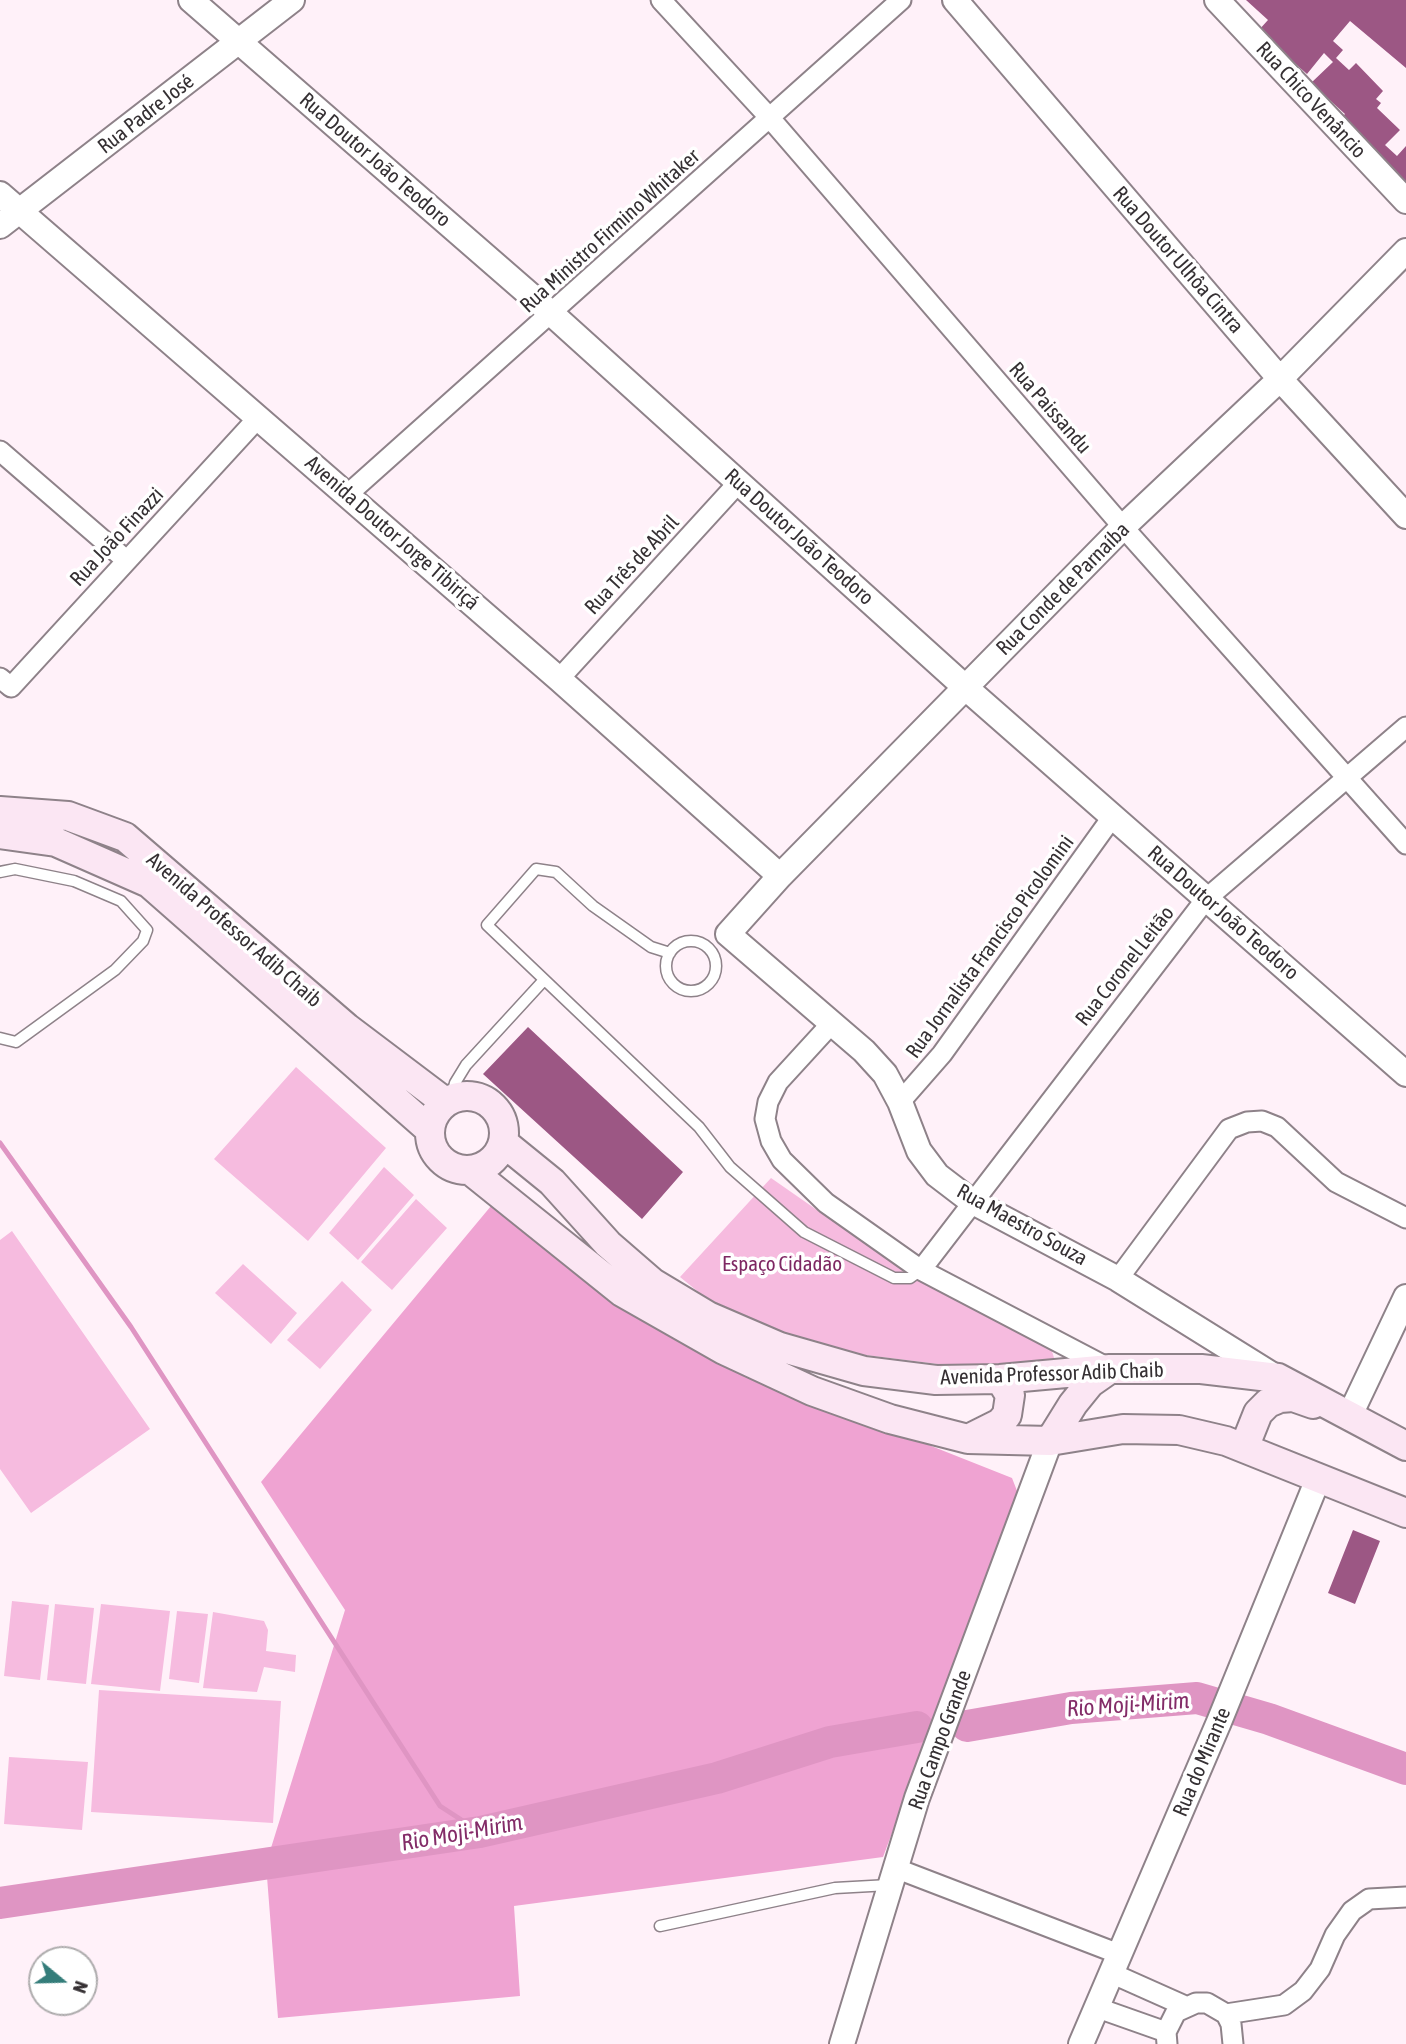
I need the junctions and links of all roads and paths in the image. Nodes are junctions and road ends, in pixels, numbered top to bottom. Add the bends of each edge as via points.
1 (191, 0) edge
2 (292, 0) edge
3 (662, 0) edge
4 (901, 0) edge
5 (956, 0) edge
6 (1217, 0) edge
7 (239, 42) junction
8 (769, 117) junction
9 (0, 194) edge
10 (1406, 201) edge
11 (10, 219) edge
12 (1406, 251) edge
13 (552, 314) junction
14 (1280, 379) junction
15 (257, 419) junction
16 (0, 451) edge
17 (739, 482) junction
18 (348, 494) junction
19 (1406, 516) edge
20 (1123, 527) junction
21 (126, 561) junction
22 (559, 679) junction
23 (5, 682) edge
24 (966, 688) junction
25 (1406, 727) edge
26 (1348, 778) junction
27 (0, 811) edge
28 (1113, 816) junction
29 (0, 834) edge
30 (1406, 844) edge
31 (0, 872) edge
32 (780, 876) junction
33 (1206, 899) junction
34 (728, 933) junction
35 (708, 949) junction
36 (670, 953) junction
37 (544, 980) junction
38 (832, 1023) junction
39 (0, 1038) edge
40 (1406, 1074) edge
41 (448, 1101) junction
42 (900, 1102) junction
43 (430, 1130) junction
44 (504, 1143) junction
45 (470, 1170) junction
46 (971, 1201) junction
47 (1406, 1217) edge
48 (920, 1270) junction
49 (1118, 1279) junction
50 (1406, 1297) edge
51 (1110, 1369) junction
52 (1278, 1378) junction
53 (1000, 1379) junction
54 (1349, 1417) junction
55 (968, 1439) junction
56 (1051, 1441) junction
57 (1406, 1446) edge
58 (1244, 1448) junction
59 (1318, 1479) junction
60 (1406, 1495) edge
61 (1406, 1513) edge
62 (892, 1877) junction
63 (1406, 1897) edge
64 (660, 1926) dead end
65 (1115, 1964) junction
66 (1185, 2006) junction
67 (1098, 2008) junction
68 (1226, 2014) junction
69 (1166, 2038) edge
70 (842, 2044) edge
71 (1081, 2044) edge
72 (1233, 2044) edge

1 - 7 street, Rua Doutor João Teodoro
2 - 7 street, Rua Padre José
3 - 8 street, Rua Paissandu
4 - 8 street, Rua Ministro Firmino Whitaker
5 - 14 street, Rua Doutor Ulhôa Cintra
6 - 10 street, Rua Chico Venâncio
7 - 11 street, Rua Padre José
7 - 13 street, Rua Doutor João Teodoro
8 - 13 street, Rua Ministro Firmino Whitaker
8 - 20 street, Rua Paissandu
9 - 11 street, Avenida Doutor Jorge Tibiriçá
11 - 15 street, Avenida Doutor Jorge Tibiriçá
12 - 14 street, Rua Conde de Parnaíba
13 - 17 street, Rua Doutor João Teodoro
13 - 18 street, Rua Ministro Firmino Whitaker
14 - 19 street, Rua Doutor Ulhôa Cintra
14 - 20 street, Rua Conde de Parnaíba
15 - 18 street, Avenida Doutor Jorge Tibiriçá
15 - 21 street, Rua João Finazzi
16 - 21 street
17 - 22 street, Rua Três de Abril
17 - 24 street, Rua Doutor João Teodoro
18 - 22 street, Avenida Doutor Jorge Tibiriçá
20 - 24 street, Rua Conde de Parnaíba
20 - 26 street, Rua Paissandu
21 - 23 street, Rua João Finazzi
22 - 32 street, Avenida Doutor Jorge Tibiriçá
24 - 28 street, Rua Doutor João Teodoro
24 - 32 street, Rua Conde de Parnaíba
25 - 26 street, Rua Coronel Leitão
26 - 30 street, Rua Paissandu
26 - 33 street, Rua Coronel Leitão
27 - 41 main road, Avenida Professor Adib Chaib via 68,817 125,837 347,1028
28 - 33 street, Rua Doutor João Teodoro
28 - 42 street, Rua Jornalista Francisco Picolomini via 942,1054
29 - 43 main road, Avenida Professor Adib Chaib via 56,842 149,883
31 - 39 lane via 15,869 74,881 121,901 147,930 143,941 115,970 16,1042
32 - 34 street, Rua Conde de Parnaíba
33 - 40 street, Rua Doutor João Teodoro
33 - 46 street, Rua Coronel Leitão
34 - 35 lane
34 - 38 street, Rua Maestro Souza
35 - 36 lane via 691,942
35 - 36 lane via 715,960 713,977 694,991 679,989 667,976
36 - 37 lane via 651,947 593,906 556,872 536,869 487,925
37 - 41 lane via 466,1065
37 - 48 lane via 699,1126 730,1167 804,1232 894,1278 910,1278
38 - 42 street, Rua Maestro Souza via 885,1074
38 - 48 street via 778,1082 768,1101 765,1119 771,1141 782,1160 826,1203
41 - 43 main road via 437,1110
41 - 44 main road via 465,1095 492,1104 505,1128
42 - 46 street, Rua Maestro Souza via 919,1151 937,1175
43 - 45 main road via 436,1154 445,1164
44 - 45 main road via 491,1162
44 - 53 main road, Avenida Professor Adib Chaib via 552,1182 608,1244 644,1275 708,1316 780,1347 864,1371 936,1380
45 - 55 main road via 622,1292 724,1350 812,1391 890,1419
46 - 48 street, Rua Coronel Leitão
46 - 49 street, Rua Maestro Souza
47 - 49 street via 1336,1182 1277,1127 1247,1122 1229,1129
48 - 51 street
49 - 52 street, Rua Maestro Souza
50 - 54 street
51 - 52 main road, Avenida Professor Adib Chaib via 1201,1369
51 - 53 main road, Avenida Professor Adib Chaib
51 - 56 main road via 1090,1383
52 - 54 main road, Avenida Professor Adib Chaib
53 - 55 main road via 1010,1395 1007,1415
54 - 57 main road, Avenida Professor Adib Chaib
54 - 58 main road via 1280,1398 1258,1413
55 - 56 main road
56 - 58 main road via 1123,1429 1179,1430
56 - 62 street, Rua Campo Grande
58 - 59 main road
59 - 60 main road
59 - 61 main road
59 - 65 street, Rua do Mirante
62 - 64 lane
62 - 65 street
62 - 70 street, Rua Campo Grande
63 - 68 street via 1369,1899 1352,1911 1320,1969 1284,2006
65 - 66 street
65 - 67 street, Rua do Mirante
66 - 68 street via 1207,2003
66 - 69 street via 1176,2012
67 - 69 street
67 - 71 street, Rua do Mirante
68 - 72 street

